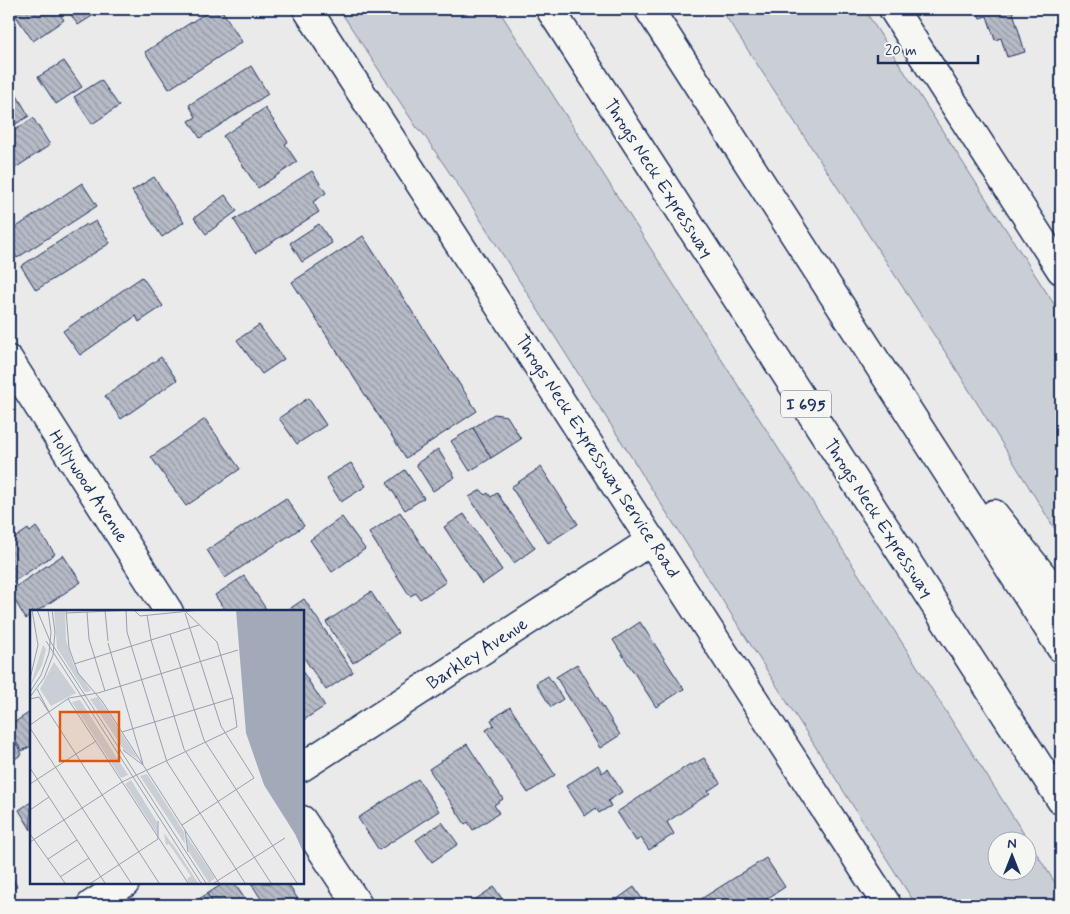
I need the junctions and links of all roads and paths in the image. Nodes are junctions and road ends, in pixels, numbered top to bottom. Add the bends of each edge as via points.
1 (307, 9) edge
2 (550, 9) edge
3 (649, 9) edge
4 (893, 9) edge
5 (1061, 270) edge
6 (9, 360) edge
7 (896, 391) junction
8 (652, 540) junction
9 (1061, 599) edge
10 (168, 610) edge
11 (1061, 648) edge
12 (304, 765) edge
13 (1061, 800) edge
14 (304, 823) edge
15 (123, 884) edge
16 (91, 905) edge
17 (358, 905) edge
18 (887, 905) edge

1 - 8 main road, Throgs Neck Expressway Service Road
2 - 13 main road, Throgs Neck Expressway / I 695
3 - 7 main road
4 - 5 main road
6 - 10 main road, Hollywood Avenue
7 - 9 main road
7 - 11 main road
8 - 12 main road, Barkley Avenue
8 - 18 main road, Throgs Neck Expressway Service Road
14 - 17 main road
15 - 16 main road

